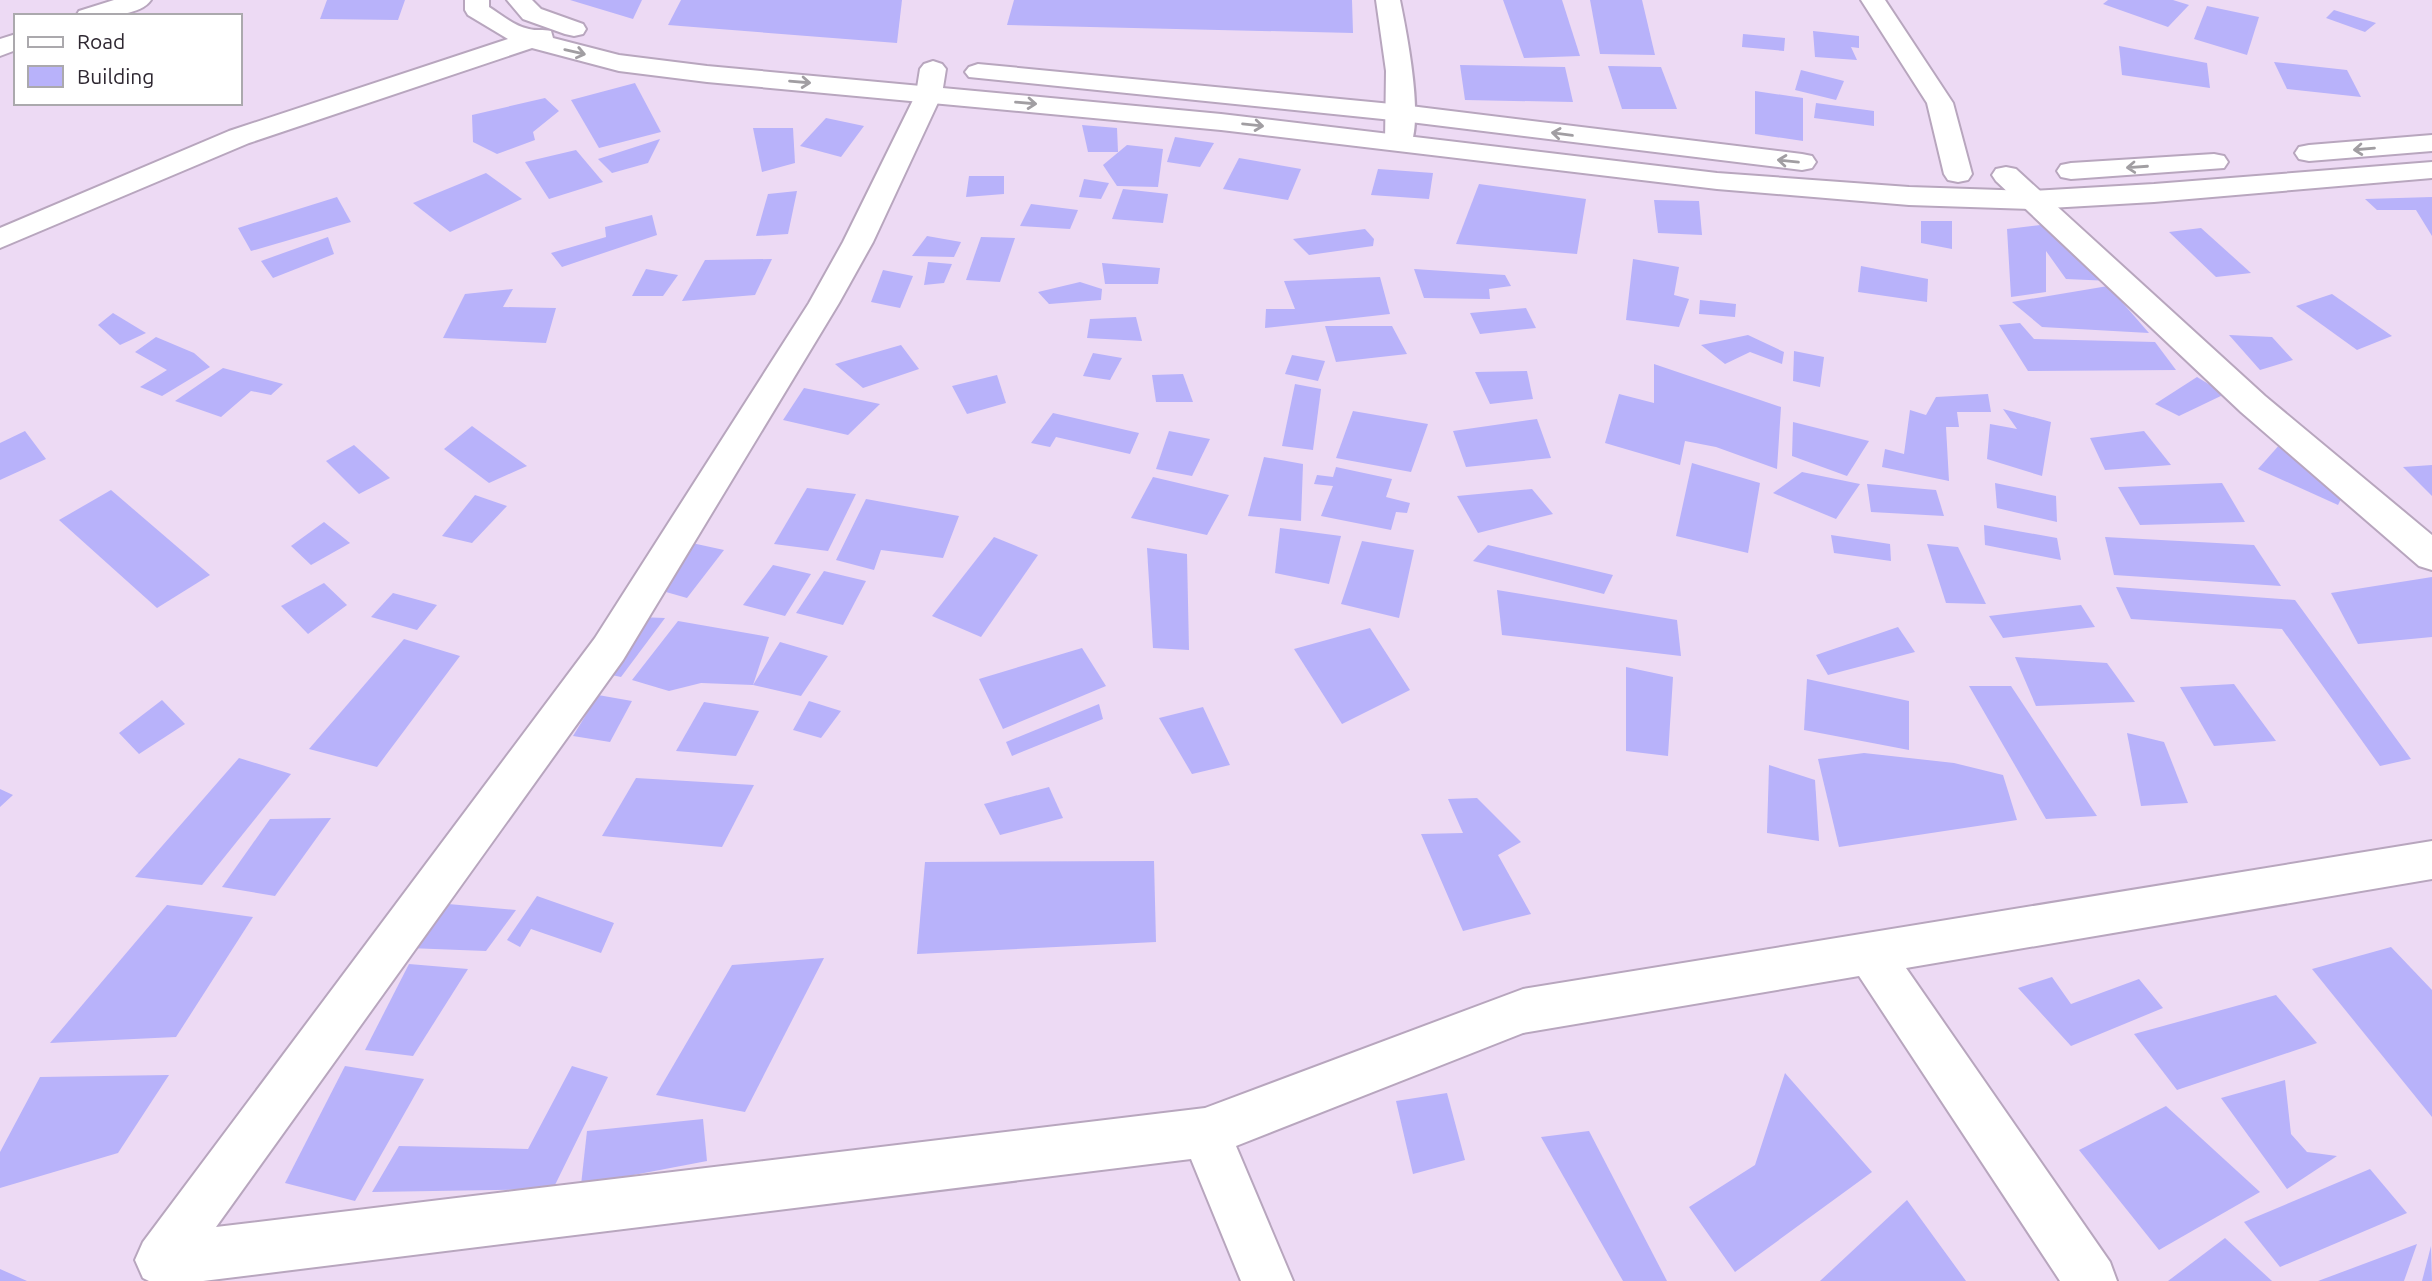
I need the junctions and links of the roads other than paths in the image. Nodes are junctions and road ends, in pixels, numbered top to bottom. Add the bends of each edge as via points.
1 (139, 0) edge
2 (477, 0) edge
3 (519, 0) edge
4 (1388, 0) edge
5 (1873, 0) edge
6 (94, 14) edge
7 (568, 27) junction
8 (533, 39) junction
9 (879, 65) dead end
10 (923, 77) junction
11 (1402, 113) junction
12 (1399, 142) junction
13 (2432, 143) edge
14 (2284, 155) dead end
15 (2244, 159) dead end
16 (2432, 170) edge
17 (1958, 174) junction
18 (2006, 175) junction
19 (2031, 200) junction
20 (0, 239) edge
21 (2432, 556) edge
22 (2432, 860) edge
23 (1869, 953) junction
24 (1205, 1133) junction
25 (154, 1270) edge
26 (1267, 1281) edge
27 (2091, 1281) edge

1 - 6 street
2 - 8 street via 477,10 509,32
3 - 7 street via 532,14
4 - 11 street
5 - 17 street via 1940,103
7 - 8 street
7 - 9 street via 652,44
8 -> 10 street via 619,63 707,74
8 - 20 street via 239,136
10 - 11 street via 1076,80
10 -> 12 street
10 - 25 street via 858,243 609,649
11 - 12 street
17 -> 11 street via 1815,164
12 - 19 street via 1717,181
13 -> 14 street
15 -> 18 street
16 - 19 street
17 - 18 street
18 - 19 street
19 - 21 street via 2253,404
22 - 23 street
23 - 24 street via 1523,1011
23 - 27 street
24 - 25 street
24 - 26 street

